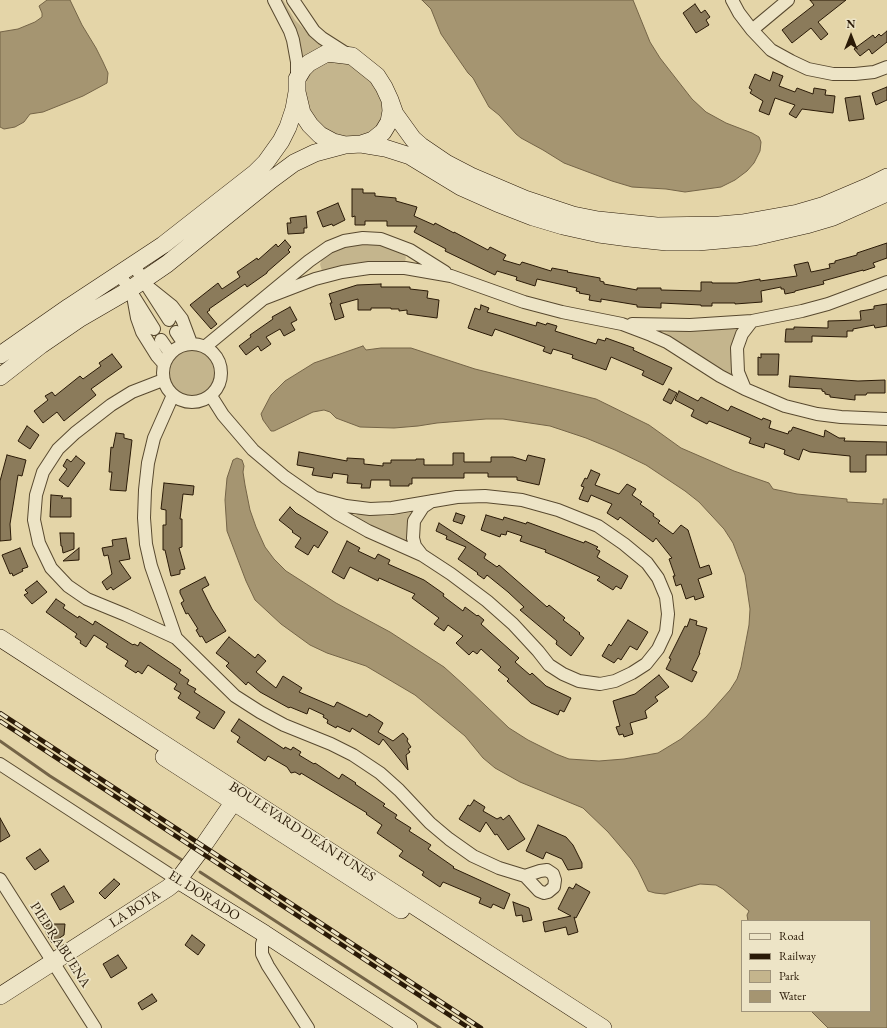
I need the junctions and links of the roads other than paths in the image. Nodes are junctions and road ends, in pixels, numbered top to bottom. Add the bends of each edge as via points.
1 (274, 0) edge
2 (293, 0) edge
3 (732, 0) edge
4 (788, 0) edge
5 (752, 30) junction
6 (352, 56) junction
7 (887, 67) edge
8 (297, 86) junction
9 (390, 100) junction
10 (353, 145) junction
11 (887, 177) edge
12 (887, 193) edge
13 (410, 250) junction
14 (309, 261) junction
15 (133, 264) junction
16 (405, 268) junction
17 (119, 273) junction
18 (451, 276) junction
19 (314, 279) junction
20 (887, 282) edge
21 (145, 283) junction
22 (131, 293) junction
23 (263, 299) junction
24 (161, 308) junction
25 (147, 317) junction
26 (169, 320) dead end
27 (752, 321) junction
28 (622, 324) junction
29 (154, 329) dead end
30 (176, 332) dead end
31 (162, 340) dead end
32 (188, 344) junction
33 (206, 346) junction
34 (170, 353) junction
35 (0, 355) edge
36 (164, 364) junction
37 (0, 377) edge
38 (164, 380) junction
39 (745, 389) junction
40 (173, 395) junction
41 (211, 396) junction
42 (887, 420) edge
43 (316, 498) junction
44 (433, 500) junction
45 (422, 555) junction
46 (0, 638) edge
47 (176, 638) junction
48 (0, 650) edge
49 (0, 764) edge
50 (236, 797) junction
51 (525, 876) dead end
52 (0, 879) edge
53 (178, 880) junction
54 (265, 934) junction
55 (53, 962) junction
56 (0, 996) edge
57 (96, 1028) edge
58 (308, 1028) edge
59 (408, 1028) edge
60 (582, 1028) edge
61 (603, 1028) edge

1 - 8 street via 290,31 297,62
2 - 6 street via 314,31
3 - 5 street via 738,13
4 - 5 street
5 - 7 street via 772,50 808,68 833,74 854,74 874,72
6 - 8 street via 327,53 309,62
6 - 9 street via 377,76
8 - 10 street via 302,113 310,125 320,135 333,142
8 - 15 street via 294,109 288,127 282,141 266,162 163,245
9 - 10 street via 389,122 383,132 373,140
9 - 11 street via 395,114 413,139 446,163 524,199 573,215 598,220 657,226 742,223 822,206
10 - 12 street via 385,148 410,156 461,187 533,217 599,234 667,242 754,237 833,217
10 - 21 street via 314,153 294,163
13 - 14 street via 381,239 363,238 329,247
13 - 16 street
13 - 18 street
14 - 19 street
14 - 23 street
15 - 17 street
15 - 21 street
16 - 18 street
16 - 19 street via 370,268
17 - 22 street
17 - 35 street
18 - 28 street via 524,302
19 - 23 street
20 - 27 street via 828,304
21 - 22 street
21 - 24 street
21 - 32 street via 172,306 184,323
22 - 25 street
22 - 36 street via 142,332
22 - 37 street via 79,319
23 - 33 street
24 - 25 street
24 - 26 street
25 - 29 street
27 - 28 street via 690,325
27 - 39 street via 736,348 738,372
28 - 39 street via 667,342
30 - 32 street
31 - 34 street
32 - 33 street
32 - 34 street
33 - 41 street via 214,352 222,370 221,380
34 - 36 street
36 - 38 street
38 - 40 street
38 - 47 street via 132,392 111,405 58,449 40,480 34,520 38,544 51,568 68,586 87,599
39 - 42 street via 785,406 817,414
40 - 41 street via 188,402 204,400
40 - 47 street via 154,438 148,464 144,518 151,566
41 - 43 street via 223,415 253,450 285,477
43 - 44 street via 346,506 370,508 392,508
43 - 45 street via 368,531
44 - 45 street via 423,507 414,521 413,538
44 - 45 street via 485,496 522,500 558,510 598,526 647,563 658,578 666,597 666,632 658,649 646,664 632,674 600,684 579,681 549,665 513,624 487,600
46 - 50 street, BOULEVARD DEÁN FUNES
47 - 51 street via 235,696 284,725 353,755 380,773 430,823 473,856
48 - 50 street, BOULEVARD DEÁN FUNES
49 - 53 street, EL DORADO
50 - 53 street, LA BOTA
50 - 60 street, BOULEVARD DEÁN FUNES
50 - 61 street, BOULEVARD DEÁN FUNES
52 - 55 street, PIEDRABUENA
53 - 54 street, EL DORADO
53 - 55 street, LA BOTA
54 - 58 street via 262,954
54 - 59 street, EL DORADO
55 - 56 street, LA BOTA
55 - 57 street, PIEDRABUENA

